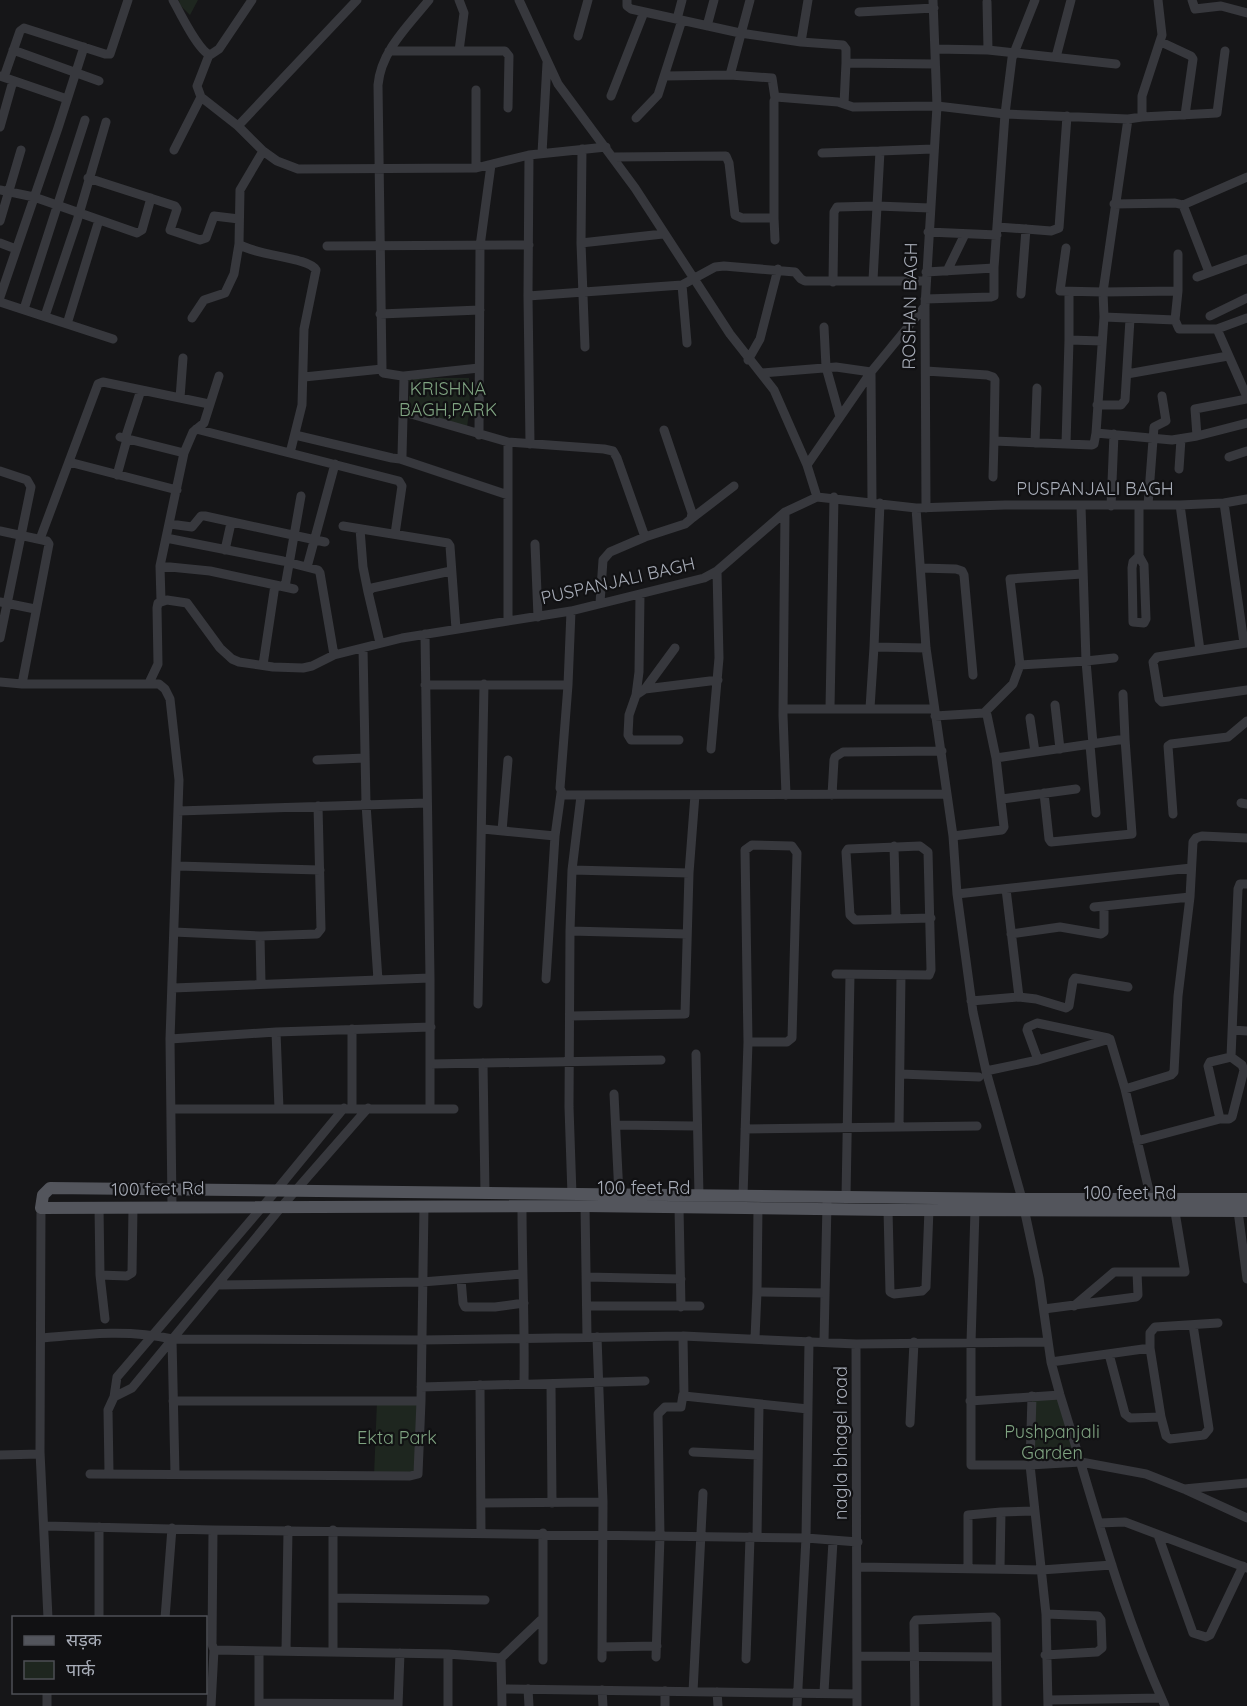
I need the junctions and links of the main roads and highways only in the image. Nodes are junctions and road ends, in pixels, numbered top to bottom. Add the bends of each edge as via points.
1 (1247, 1199) edge
2 (827, 1202) junction
3 (1023, 1205) junction
4 (1242, 1211) edge

1 - 3 main road
2 - 2 main road, 100 feet Rd via 758,1207 41,1208 43,1196 50,1188 743,1196
2 - 3 main road, 100 feet Rd via 888,1210 975,1210
2 - 3 main road via 846,1197
3 - 4 main road, 100 feet Rd

